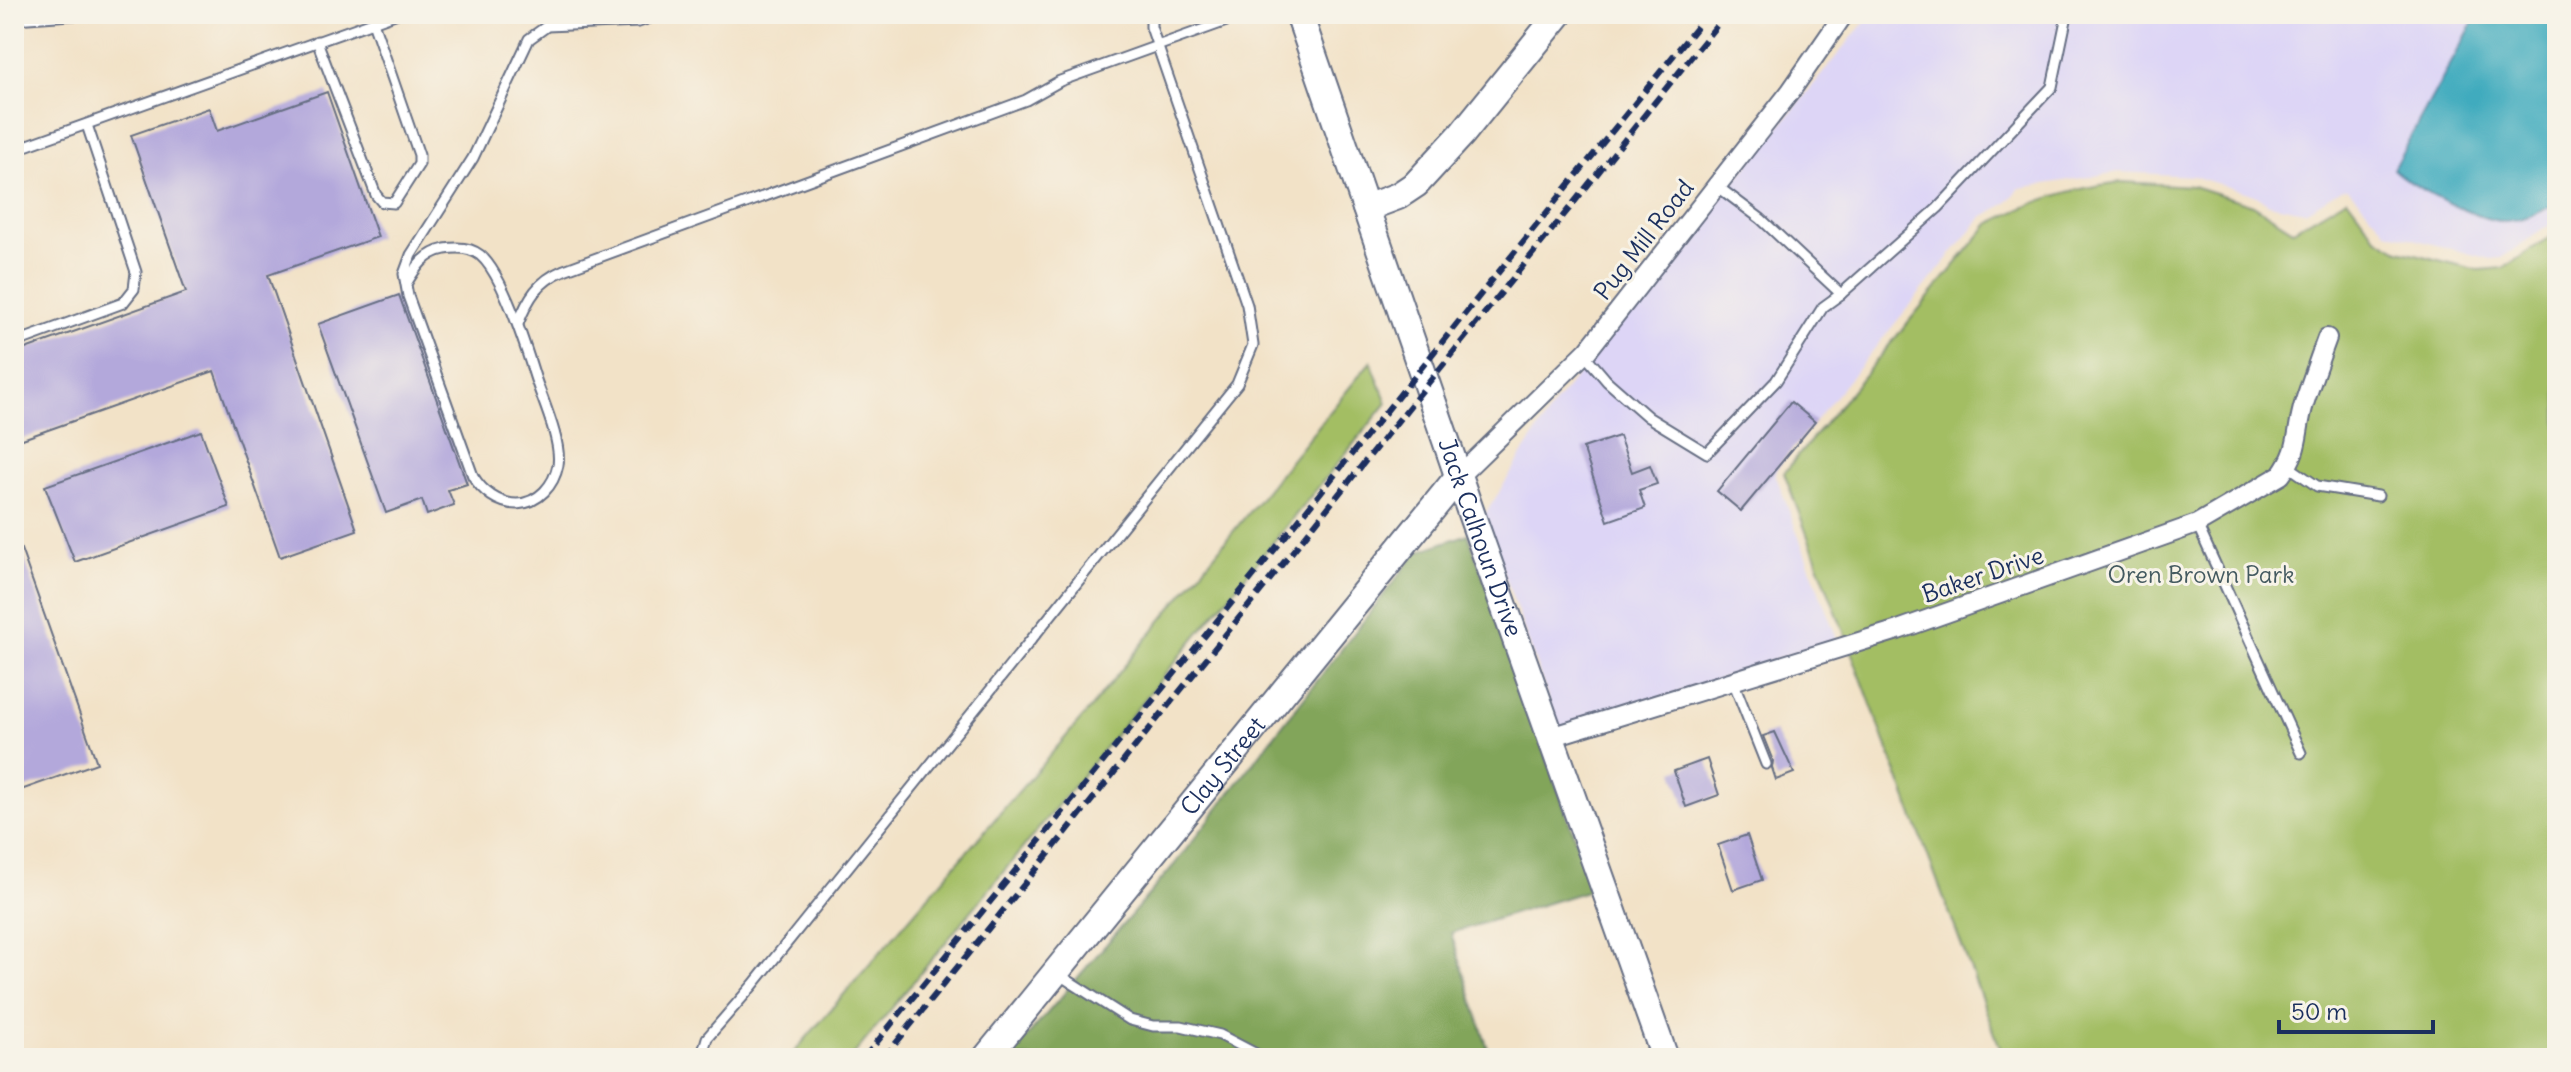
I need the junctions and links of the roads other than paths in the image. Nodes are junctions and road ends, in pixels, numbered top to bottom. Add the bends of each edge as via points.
1 (85, 14) edge
2 (395, 14) edge
3 (661, 14) edge
4 (1151, 14) edge
5 (1246, 14) edge
6 (1299, 14) edge
7 (1559, 14) edge
8 (1844, 14) edge
9 (2062, 14) edge
10 (14, 19) edge
11 (373, 22) junction
12 (317, 41) junction
13 (1158, 46) junction
14 (87, 125) junction
15 (14, 150) edge
16 (1717, 186) junction
17 (1366, 208) junction
18 (406, 284) junction
19 (1841, 294) junction
20 (518, 324) junction
21 (2327, 338) dead end
22 (14, 343) edge
23 (1584, 354) junction
24 (2288, 466) junction
25 (1459, 476) junction
26 (2378, 496) dead end
27 (2197, 524) junction
28 (1733, 681) junction
29 (1551, 737) junction
30 (2301, 753) dead end
31 (1766, 764) dead end
32 (1056, 972) junction
33 (701, 1058) edge
34 (986, 1058) edge
35 (1264, 1058) edge
36 (1665, 1058) edge

1 - 10 lane
2 - 11 lane
3 - 18 lane via 638,22 547,26 529,39 473,158 411,255
4 - 13 lane
5 - 13 lane
6 - 17 street, Jack Calhoun Drive
7 - 17 street via 1416,184
8 - 16 street, Pug Mill Road
9 - 19 lane via 2066,20 2052,87 1938,208
11 - 12 lane
11 - 12 lane via 419,155 419,164 394,203 376,195
12 - 14 lane
13 - 20 lane via 564,270 536,288
13 - 33 lane via 1247,305 1253,345 1237,384 707,1038
14 - 15 lane
14 - 22 lane via 136,272 134,289 123,303
16 - 19 lane via 1761,219
16 - 23 street, Pug Mill Road
17 - 25 street, Jack Calhoun Drive
18 - 20 lane via 416,267 437,251 469,249 487,263
18 - 20 lane via 473,476 481,490 517,504 540,497 559,462
19 - 23 lane via 1823,307 1776,381 1707,453 1648,417
21 - 24 street
23 - 25 street, Pug Mill Road
24 - 26 lane via 2317,486
24 - 27 street, Baker Drive
25 - 29 street, Jack Calhoun Drive
25 - 32 street, Clay Street
27 - 28 street, Baker Drive via 1898,630
27 - 30 lane
28 - 29 street, Baker Drive
28 - 31 lane
29 - 36 street, Jack Calhoun Drive
32 - 34 street, Clay Street
32 - 35 lane via 1130,1020 1220,1035

